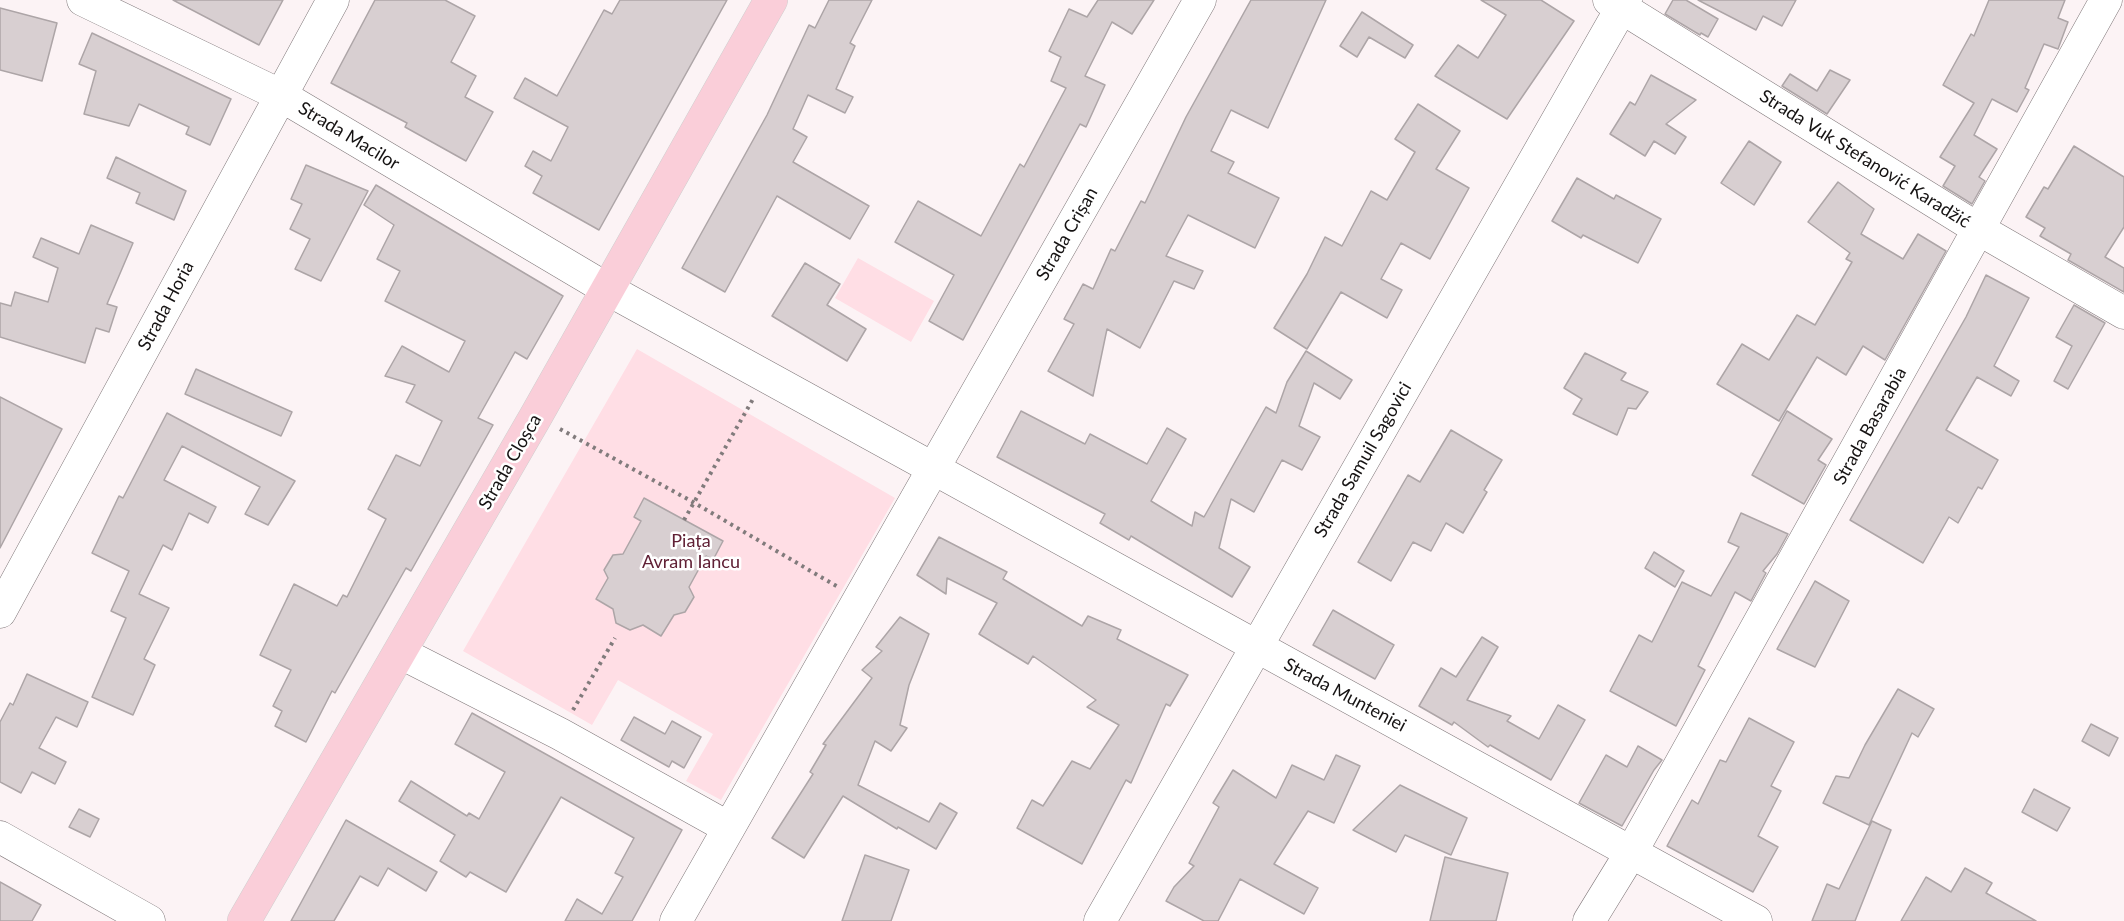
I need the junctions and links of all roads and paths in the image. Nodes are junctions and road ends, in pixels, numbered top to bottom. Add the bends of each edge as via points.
1 (83, 0) edge
2 (333, 0) edge
3 (771, 0) edge
4 (1200, 0) edge
5 (2106, 0) edge
6 (1619, 3) edge
7 (280, 95) junction
8 (1980, 230) junction
9 (607, 289) junction
10 (2124, 313) edge
11 (767, 376) junction
12 (536, 416) junction
13 (934, 468) junction
14 (693, 502) junction
15 (684, 520) dead end
16 (839, 587) dead end
17 (0, 612) edge
18 (615, 638) dead end
19 (1257, 646) junction
20 (401, 653) junction
21 (560, 734) junction
22 (729, 828) junction
23 (0, 837) edge
24 (1632, 851) junction
25 (149, 921) edge
26 (244, 921) edge
27 (676, 921) edge
28 (1100, 921) edge
29 (1589, 921) edge
30 (1756, 921) edge

1 - 7 street, Strada Macilor
2 - 7 street, Strada Horia
3 - 9 main road, Strada Cloșca
4 - 13 street, Strada Crișan
5 - 8 street, Strada Basarabia
6 - 8 street, Strada Vuk Stefanović Karadžić
6 - 19 street, Strada Samuil Sagovici
7 - 9 street, Strada Macilor
7 - 17 street, Strada Horia
8 - 10 street, Strada Vuk Stefanović Karadžić
8 - 24 street, Strada Basarabia
9 - 11 street
9 - 12 main road, Strada Cloșca
11 - 13 street
11 - 14 path
12 - 14 path
12 - 20 main road, Strada Cloșca
13 - 19 street, Strada Munteniei
13 - 22 street
14 - 15 path
14 - 16 path
18 - 21 path
19 - 24 street, Strada Munteniei
19 - 28 street, Strada Samuil Sagovici
20 - 21 street
20 - 26 main road, Strada Cloșca
21 - 22 street
22 - 27 street
23 - 25 street
24 - 29 street, Strada Basarabia
24 - 30 street, Strada Munteniei

